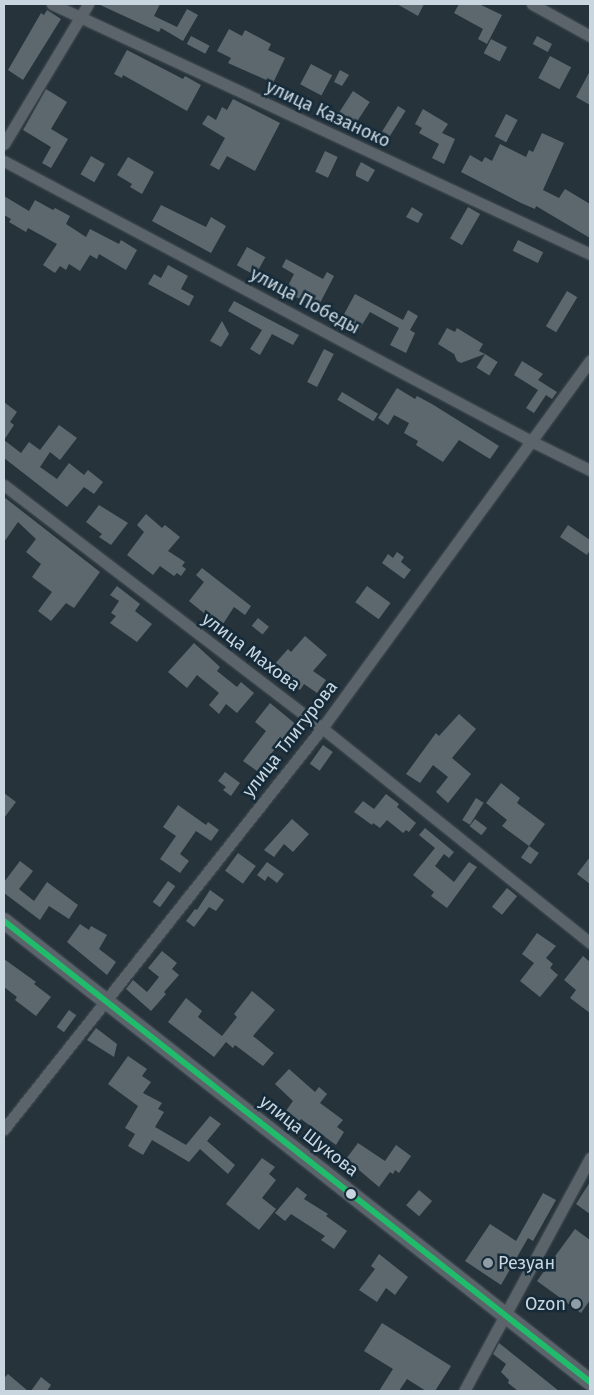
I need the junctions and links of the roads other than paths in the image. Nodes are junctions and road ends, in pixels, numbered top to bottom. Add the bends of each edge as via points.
1 (52, 4) edge
2 (88, 4) edge
3 (532, 4) edge
4 (79, 18) junction
5 (590, 36) edge
6 (4, 144) edge
7 (4, 161) edge
8 (590, 254) edge
9 (590, 360) edge
10 (531, 441) junction
11 (590, 470) edge
12 (4, 486) edge
13 (322, 728) junction
14 (4, 922) edge
15 (590, 943) edge
16 (106, 1002) junction
17 (4, 1129) edge
18 (590, 1158) edge
19 (506, 1316) junction
20 (590, 1382) edge
21 (464, 1391) edge

1 - 4 street, улица Казаноко
2 - 4 street
3 - 5 street
4 - 6 street
4 - 8 street, улица Казаноко
7 - 10 street, улица Победы
9 - 10 street, улица Тлигурова
10 - 11 street, улица Победы
10 - 13 street, улица Тлигурова
12 - 13 street, улица Махова
13 - 15 street, улица Махова
13 - 16 street, улица Тлигурова
14 - 16 main road, улица Шукова
16 - 17 street, улица Тлигурова
16 - 19 main road, улица Шукова
18 - 19 street
19 - 20 main road, улица Шукова
19 - 21 street

